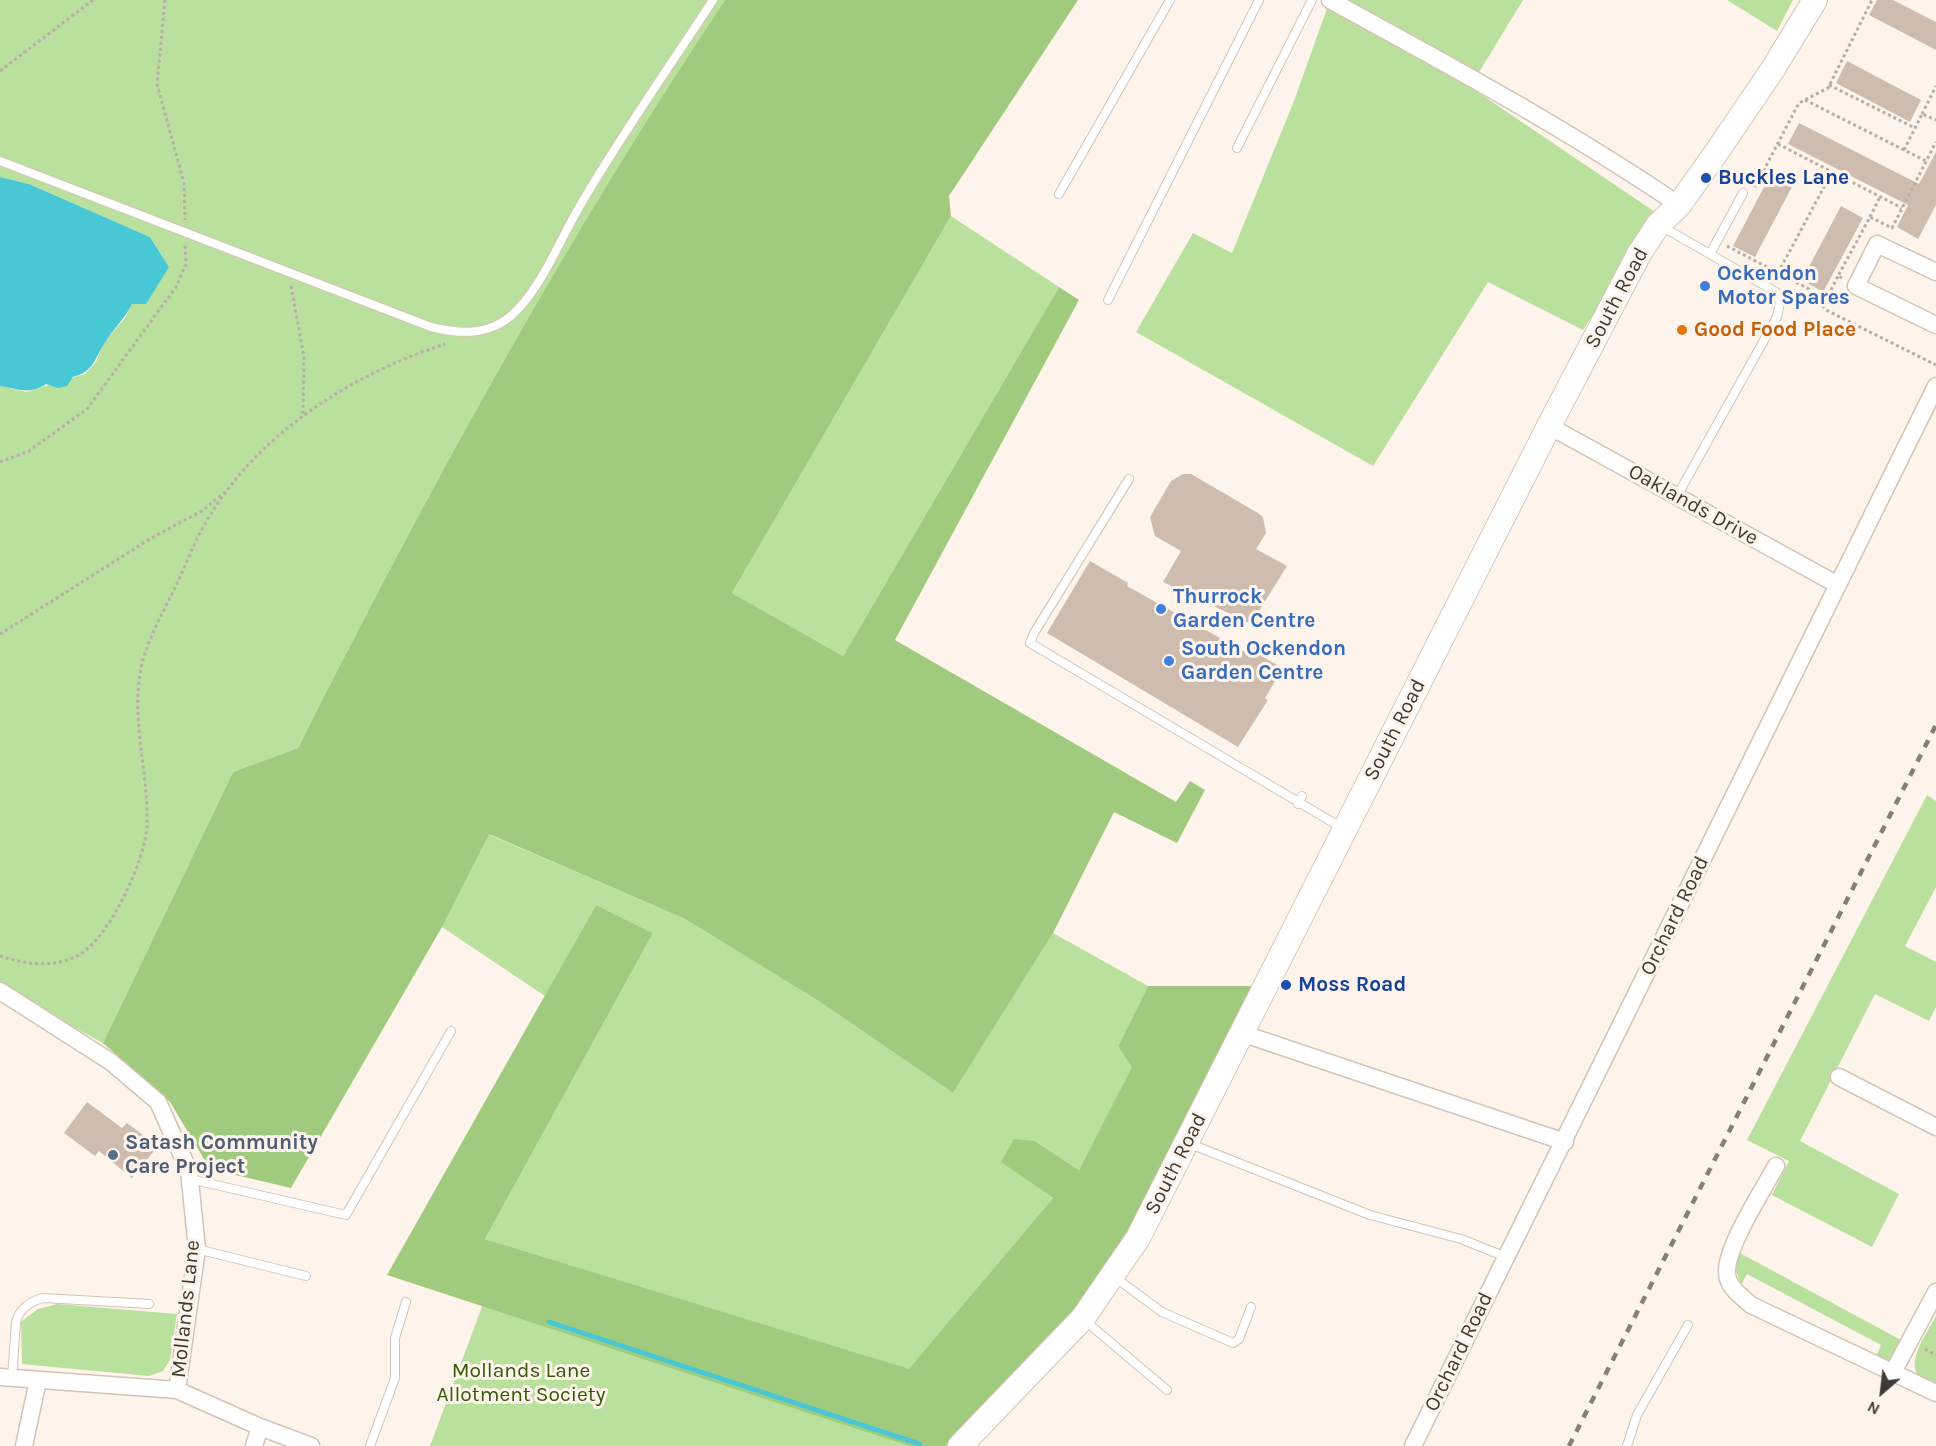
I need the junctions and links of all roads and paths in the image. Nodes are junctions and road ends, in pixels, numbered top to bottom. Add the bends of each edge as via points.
1 (93, 0) edge
2 (165, 0) edge
3 (713, 0) edge
4 (1170, 0) edge
5 (1259, 0) edge
6 (1312, 0) edge
7 (1330, 0) edge
8 (1815, 0) edge
9 (1872, 0) edge
10 (0, 71) edge
11 (1829, 85) junction
12 (1936, 86) edge
13 (1805, 100) junction
14 (1922, 114) junction
15 (1936, 120) edge
16 (1915, 128) junction
17 (1936, 142) edge
18 (1778, 144) junction
19 (1237, 148) dead end
20 (1904, 150) junction
21 (0, 161) edge
22 (1926, 161) junction
23 (1832, 172) junction
24 (1743, 193) joint
25 (1059, 194) dead end
26 (1881, 196) junction
27 (1679, 205) junction
28 (1902, 207) junction
29 (1870, 217) junction
30 (1658, 225) junction
31 (185, 232) junction
32 (1717, 241) junction
33 (1710, 254) junction
34 (287, 272) junction
35 (1936, 272) edge
36 (1779, 273) junction
37 (1838, 276) junction
38 (1856, 286) junction
39 (1108, 300) dead end
40 (1823, 306) junction
41 (1936, 325) edge
42 (451, 342) dead end
43 (1936, 365) edge
44 (1936, 386) edge
45 (303, 415) junction
46 (1549, 426) junction
47 (0, 462) edge
48 (1129, 479) dead end
49 (231, 486) junction
50 (1677, 495) junction
51 (1838, 585) junction
52 (0, 634) edge
53 (1344, 830) junction
54 (0, 956) edge
55 (0, 991) edge
56 (451, 1031) dead end
57 (1244, 1034) junction
58 (1839, 1077) dead end
59 (1936, 1127) edge
60 (1565, 1142) junction
61 (1187, 1143) junction
62 (1776, 1166) dead end
63 (189, 1179) junction
64 (197, 1249) junction
65 (1506, 1257) junction
66 (306, 1276) dead end
67 (1112, 1276) junction
68 (1936, 1292) edge
69 (406, 1302) dead end
70 (149, 1304) dead end
71 (1251, 1307) dead end
72 (1083, 1318) junction
73 (1688, 1325) dead end
74 (1920, 1346) dead end
75 (1936, 1355) edge
76 (1892, 1374) junction
77 (6, 1377) edge
78 (38, 1380) junction
79 (177, 1390) junction
80 (1167, 1390) dead end
81 (1936, 1393) edge
82 (260, 1427) junction
83 (24, 1446) edge
84 (254, 1446) edge
85 (311, 1446) edge
86 (370, 1446) edge
87 (960, 1446) edge
88 (1413, 1446) edge
89 (1628, 1446) edge

1 - 10 path
2 - 31 path via 157,84 184,183
3 - 34 lane via 584,198 529,296 511,316 484,331 458,333 431,327
4 - 25 lane
5 - 39 lane
6 - 19 lane
7 - 27 street via 1599,151
8 - 27 main road, South Road via 1773,69
9 - 11 path
11 - 13 path
11 - 16 path
12 - 14 path
13 - 18 path via 1799,103
13 - 20 path
14 - 15 path
14 - 16 path
16 - 20 path
17 - 22 path
18 - 23 path
18 - 24 path via 1755,187
20 - 22 path
21 - 31 lane
22 - 28 path
23 - 26 path
23 - 36 path
24 - 32 lane
26 - 28 path
26 - 29 path
27 - 30 main road, South Road
28 - 29 path via 1892,228
29 - 37 path
30 - 33 lane
30 - 46 main road, South Road
31 - 34 lane
31 - 47 path via 186,264 176,287 87,409 29,451
32 - 33 lane
32 - 36 path
33 - 50 lane via 1776,292 1780,302 1777,317
34 - 45 path via 304,357
35 - 38 street via 1877,244
36 - 40 path via 1809,289
37 - 38 path
37 - 40 path
38 - 41 street
40 - 43 path
42 - 45 path via 383,368 335,392
44 - 51 street, Orchard Road
45 - 49 path
46 - 50 street, Oaklands Drive
46 - 53 main road, South Road
48 - 53 lane via 1030,643 1300,800
49 - 52 path via 202,511 153,537
49 - 54 path via 206,522 146,651 137,699 147,826 142,854 126,893 93,944 77,957 35,964
50 - 51 street, Oaklands Drive
51 - 60 street, Orchard Road
53 - 57 main road, South Road
55 - 63 street, Mollands Lane via 111,1062 158,1102
56 - 63 lane via 346,1215
57 - 60 street
57 - 61 main road, South Road
58 - 59 street
60 - 65 street, Orchard Road
61 - 65 lane via 1370,1215 1461,1239
61 - 67 main road, South Road via 1138,1238
62 - 76 street via 1730,1252 1726,1273 1732,1288 1751,1305
63 - 64 street, Mollands Lane
64 - 66 lane
64 - 79 street, Mollands Lane
65 - 88 street, Orchard Road
67 - 71 lane via 1162,1312 1233,1343 1239,1339
67 - 72 main road, South Road
68 - 76 street
69 - 86 lane via 395,1338 395,1377
70 - 77 lane via 43,1298 30,1303 17,1316
72 - 80 lane
72 - 87 main road, South Road
73 - 89 lane via 1637,1415
74 - 75 path
76 - 81 street
77 - 78 street
78 - 79 street
78 - 83 street
79 - 82 street, Mollands Lane
82 - 84 street
82 - 85 street, Mollands Lane

